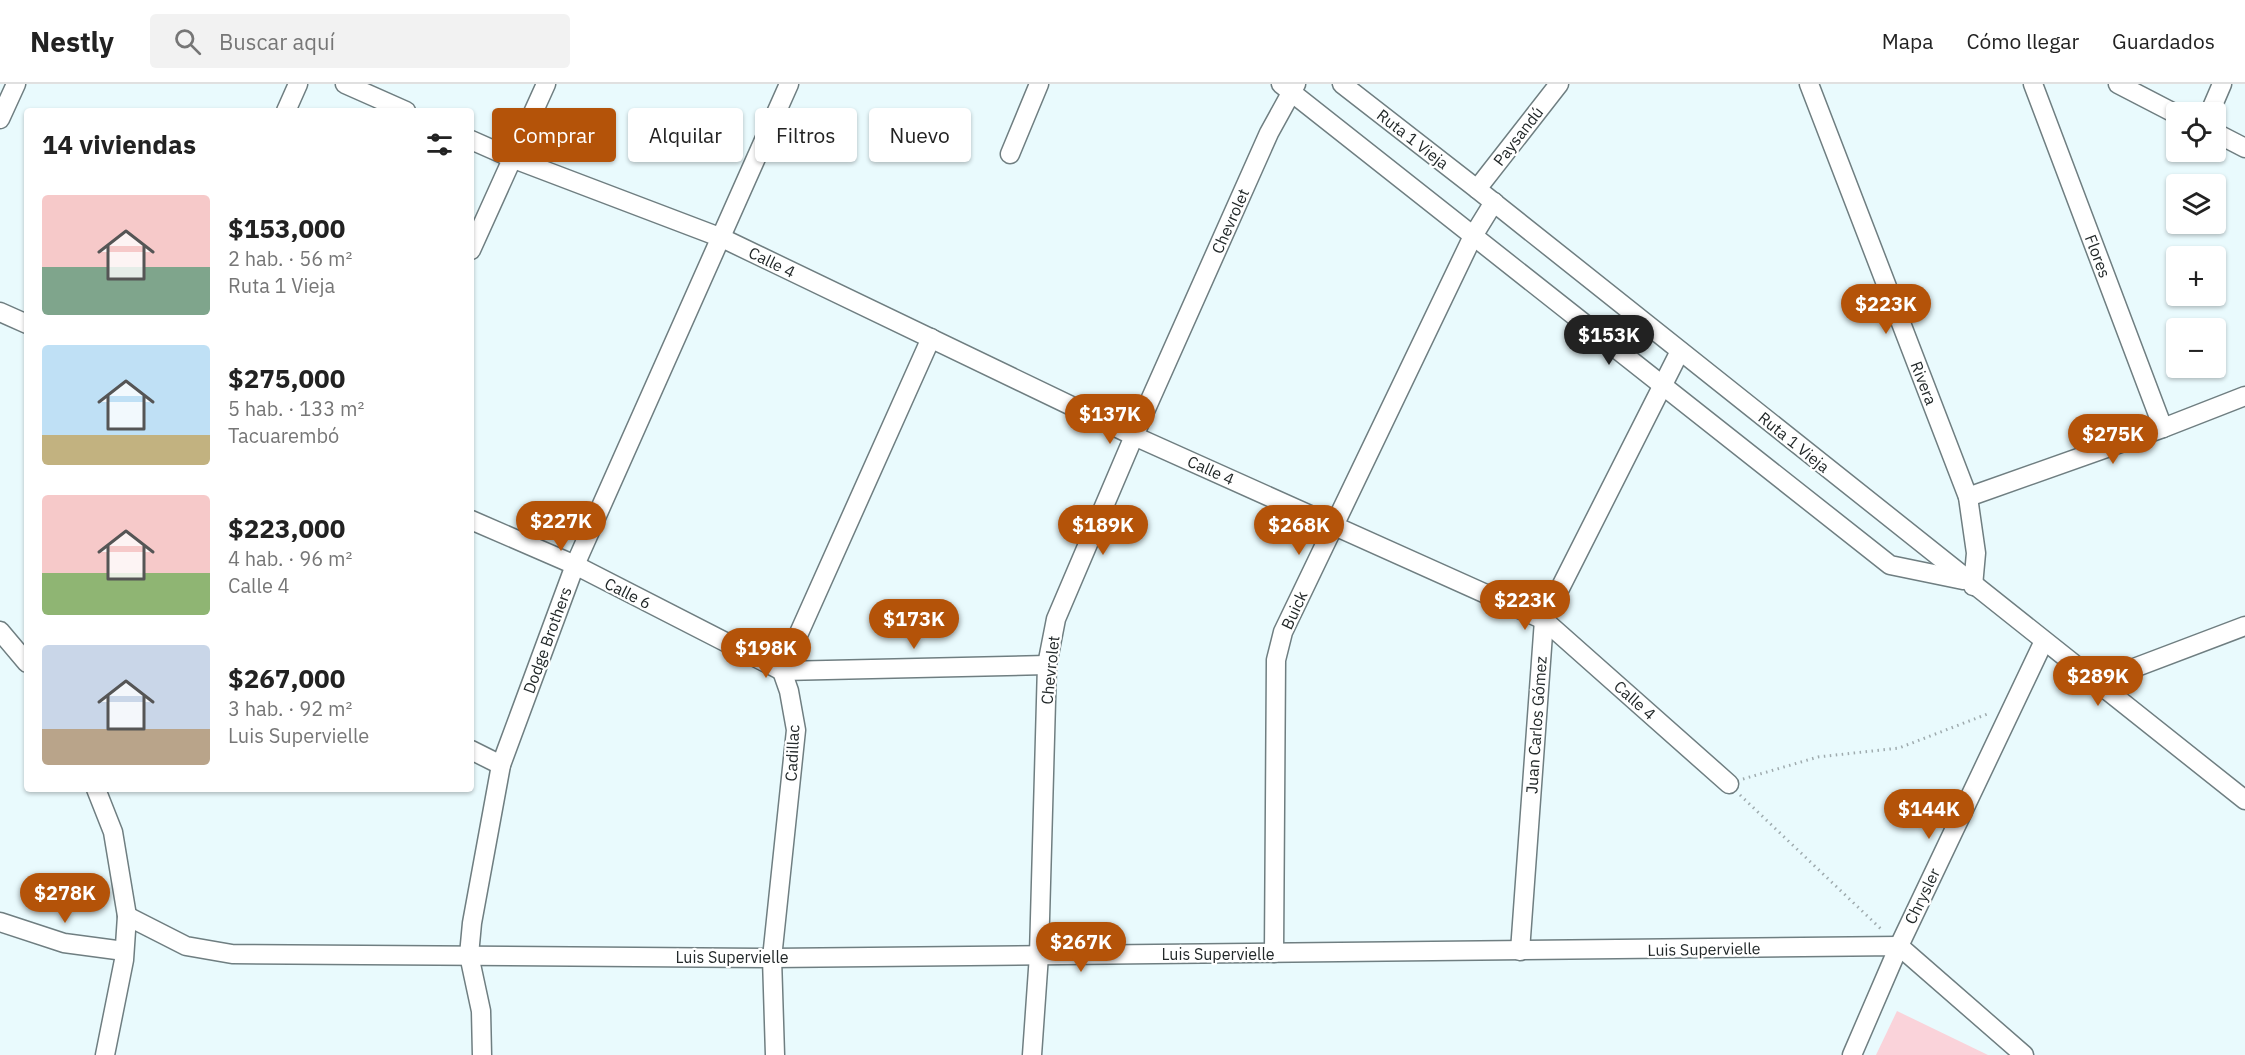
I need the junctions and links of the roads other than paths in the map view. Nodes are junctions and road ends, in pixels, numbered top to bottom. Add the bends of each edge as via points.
1 (16, 84) edge
2 (298, 84) edge
3 (345, 84) edge
4 (546, 84) edge
5 (789, 84) edge
6 (1039, 84) edge
7 (1342, 84) edge
8 (1559, 84) edge
9 (1809, 84) edge
10 (2033, 84) edge
11 (2118, 84) edge
12 (2222, 84) edge
13 (1289, 87) edge
14 (2214, 102) edge
15 (287, 108) edge
16 (399, 108) edge
17 (536, 108) edge
18 (2166, 109) edge
19 (0, 120) edge
20 (2226, 138) edge
21 (474, 141) edge
22 (2245, 148) edge
23 (492, 149) edge
24 (1010, 154) dead end
25 (513, 162) edge
26 (522, 162) edge
27 (1477, 189) junction
28 (1494, 202) junction
29 (1473, 236) junction
30 (722, 238) junction
31 (474, 244) edge
32 (0, 312) edge
33 (24, 323) edge
34 (931, 338) junction
35 (1680, 351) junction
36 (1663, 385) junction
37 (2245, 396) edge
38 (2163, 428) junction
39 (1134, 436) junction
40 (1968, 497) junction
41 (474, 521) edge
42 (1334, 525) junction
43 (575, 566) junction
44 (1970, 583) junction
45 (1544, 620) junction
46 (2245, 626) edge
47 (0, 631) edge
48 (2044, 642) junction
49 (24, 659) edge
50 (1047, 665) junction
51 (782, 671) junction
52 (2097, 682) junction
53 (474, 752) edge
54 (501, 765) junction
55 (1729, 784) road end
56 (97, 792) edge
57 (2245, 800) edge
58 (127, 916) junction
59 (0, 922) edge
60 (1899, 946) junction
61 (124, 951) junction
62 (1520, 951) junction
63 (1274, 953) junction
64 (469, 955) junction
65 (1039, 955) junction
66 (772, 958) junction
67 (105, 1055) edge
68 (482, 1055) edge
69 (775, 1055) edge
70 (1032, 1055) edge
71 (1852, 1055) edge
72 (2024, 1055) edge

1 - 19 street
2 - 15 street
3 - 16 street
4 - 17 street
5 - 30 street, Dodge Brothers
6 - 24 street
7 - 27 street, Ruta 1 Vieja
8 - 27 street, Paysandú
9 - 40 street, Rivera
10 - 38 street, Flores
11 - 18 street
12 - 14 street
13 - 29 street
13 - 39 street, Chevrolet
20 - 22 street
21 - 23 street, Calle 4
25 - 31 street
26 - 30 street, Calle 4
27 - 28 street, Ruta 1 Vieja
28 - 29 street, Buick
28 - 35 street, Ruta 1 Vieja
29 - 36 street
29 - 42 street, Buick
30 - 34 street, Calle 4
30 - 43 street, Dodge Brothers
32 - 33 street
34 - 39 street, Calle 4
34 - 51 street
35 - 36 street, Juan Carlos Gómez
35 - 44 street, Ruta 1 Vieja
36 - 44 street via 1890,565
36 - 45 street, Juan Carlos Gómez
37 - 38 street
38 - 40 street
39 - 42 street, Calle 4
39 - 50 street, Chevrolet via 1056,619
40 - 44 street, Rivera via 1976,553
41 - 43 street, Calle 6
42 - 45 street, Calle 4
42 - 63 street, Buick via 1283,632 1276,660
43 - 51 street, Calle 6
43 - 54 street, Dodge Brothers
44 - 48 street, Ruta 1 Vieja
45 - 55 street, Calle 4
45 - 62 street, Juan Carlos Gómez
46 - 52 street
47 - 49 street
48 - 52 street, Ruta 1 Vieja
48 - 60 street, Chrysler
50 - 51 street
50 - 65 street, Chevrolet
51 - 66 street, Cadillac via 796,730
52 - 57 street, Ruta 1 Vieja
53 - 54 street
54 - 64 street, Dodge Brothers
56 - 58 street via 113,832
58 - 61 street
58 - 64 street, Luis Supervielle via 186,946 232,954
59 - 61 street via 64,943
60 - 62 street, Luis Supervielle
60 - 71 street, Chrysler
60 - 72 street
61 - 67 street
62 - 63 street, Luis Supervielle
63 - 65 street, Luis Supervielle
64 - 66 street, Luis Supervielle
64 - 68 street, Dodge Brothers via 481,1011
65 - 66 street, Luis Supervielle
65 - 70 street, Chevrolet
66 - 69 street, Cadillac

